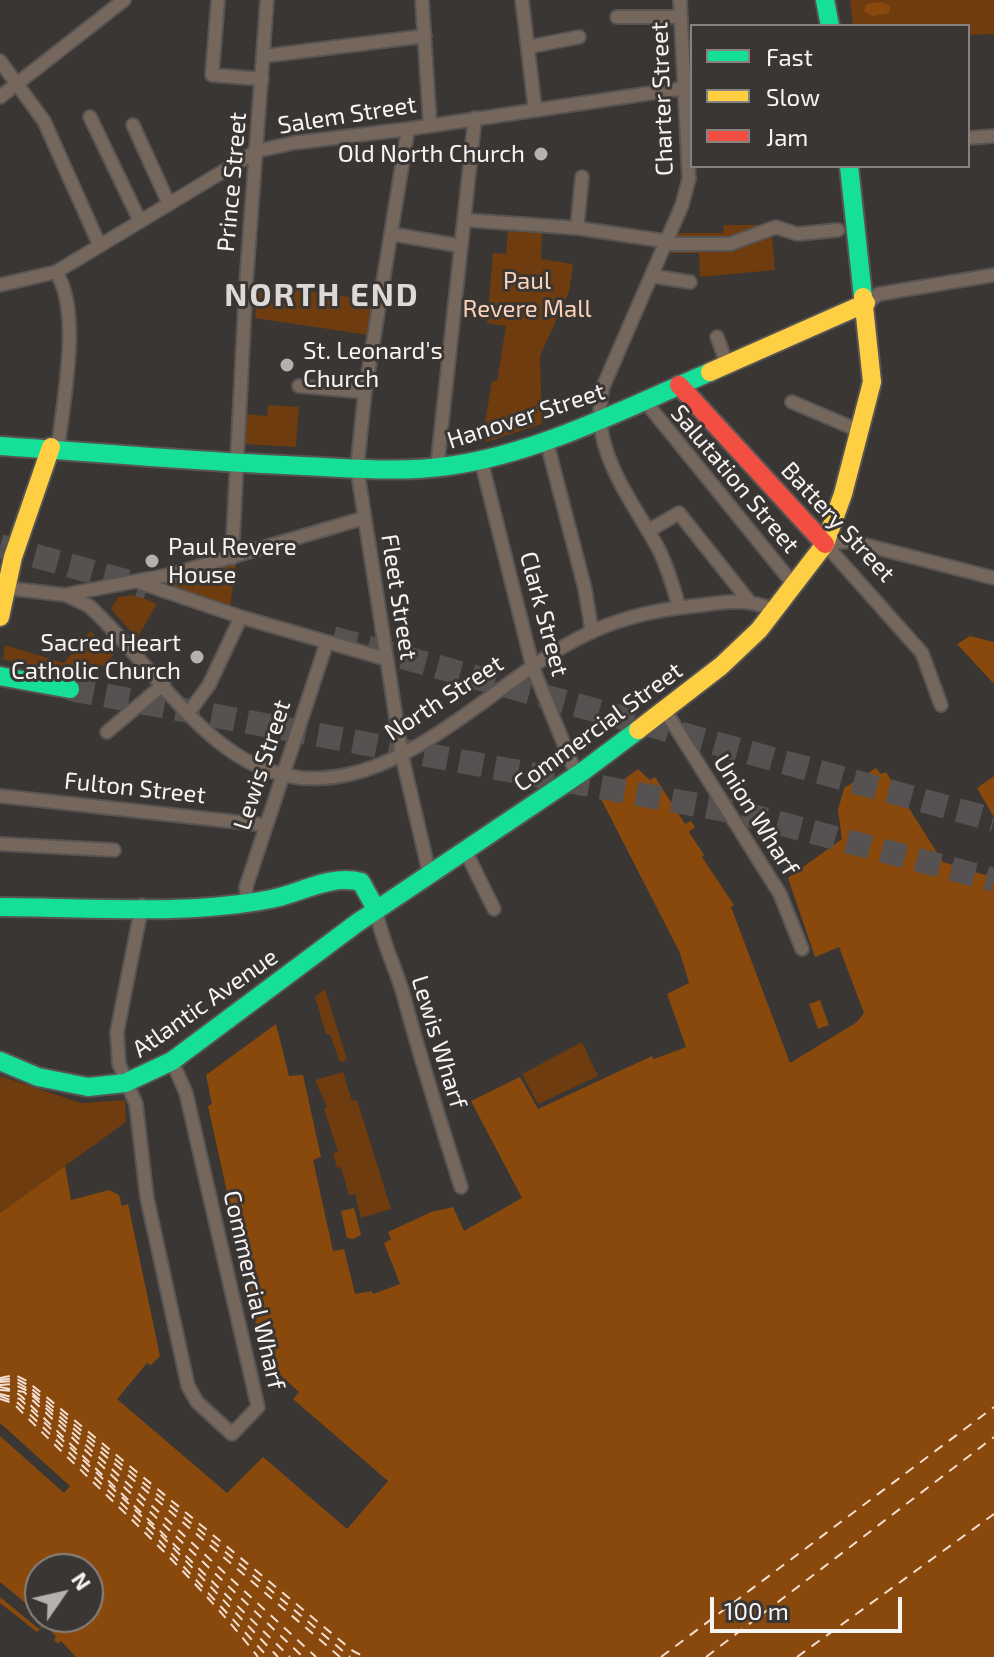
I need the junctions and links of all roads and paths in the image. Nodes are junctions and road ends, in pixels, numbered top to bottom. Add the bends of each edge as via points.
1 (124, 0) edge
2 (218, 0) edge
3 (267, 0) edge
4 (422, 0) edge
5 (522, 0) edge
6 (680, 0) edge
7 (825, 0) edge
8 (617, 17) dead end
9 (681, 17) junction
10 (830, 24) edge
11 (425, 36) junction
12 (579, 37) dead end
13 (528, 47) junction
14 (687, 48) edge
15 (264, 56) junction
16 (0, 61) edge
17 (262, 79) junction
18 (17, 83) junction
19 (685, 88) junction
20 (0, 97) edge
21 (535, 109) junction
22 (90, 117) dead end
23 (475, 118) junction
24 (430, 124) junction
25 (133, 125) dead end
26 (408, 129) junction
27 (994, 136) edge
28 (690, 138) edge
29 (970, 138) edge
30 (257, 151) junction
31 (690, 157) edge
32 (849, 168) edge
33 (582, 177) dead end
34 (169, 204) junction
35 (465, 220) junction
36 (140, 221) junction
37 (577, 228) junction
38 (838, 230) dead end
39 (392, 234) junction
40 (667, 243) junction
41 (99, 244) junction
42 (461, 246) junction
43 (56, 272) junction
44 (994, 275) edge
45 (651, 276) junction
46 (1, 280) edge
47 (690, 282) dead end
48 (866, 303) junction
49 (717, 337) dead end
50 (726, 361) junction
51 (679, 385) junction
52 (299, 386) dead end
53 (365, 392) junction
54 (644, 400) junction
55 (792, 402) dead end
56 (600, 420) junction
57 (860, 431) junction
58 (546, 439) junction
59 (0, 446) edge
60 (54, 447) junction
61 (481, 460) junction
62 (236, 463) junction
63 (357, 468) junction
64 (437, 468) junction
65 (364, 518) junction
66 (648, 531) junction
67 (825, 544) junction
68 (232, 558) junction
69 (994, 578) edge
70 (139, 582) junction
71 (794, 585) junction
72 (3, 588) edge
73 (66, 595) junction
74 (748, 600) junction
75 (679, 607) junction
76 (776, 610) junction
77 (0, 617) edge
78 (241, 617) junction
79 (592, 632) junction
80 (327, 642) junction
81 (386, 659) junction
82 (533, 668) junction
83 (0, 676) edge
84 (164, 684) junction
85 (70, 689) tunnel mouth
86 (941, 705) dead end
87 (664, 709) junction
88 (189, 712) junction
89 (107, 732) dead end
90 (402, 756) junction
91 (281, 775) junction
92 (577, 776) junction
93 (0, 796) edge
94 (265, 825) junction
95 (0, 844) edge
96 (114, 850) dead end
97 (465, 850) junction
98 (429, 872) junction
99 (247, 902) junction
100 (142, 905) junction
101 (0, 907) edge
102 (376, 909) junction
103 (494, 909) dead end
104 (802, 949) dead end
105 (0, 1061) edge
106 (172, 1061) junction
107 (125, 1083) junction
108 (461, 1187) dead end

1 - 18 street
2 - 17 street via 212,75
3 - 15 street, Prince Street
4 - 11 street
5 - 13 street
6 - 9 street, Charter Street
7 - 10 main road
8 - 9 street
9 - 14 street, Charter Street
11 - 15 street
11 - 24 street
12 - 13 street
13 - 21 street
14 - 19 street, Charter Street
15 - 17 street, Prince Street
16 - 18 street
17 - 30 street, Prince Street
18 - 20 street
18 - 41 street via 44,121
19 - 21 street, Salem Street
19 - 28 street, Charter Street
21 - 23 street, Salem Street
22 - 36 street
23 - 24 street, Salem Street
23 - 35 street
24 - 26 street, Salem Street
25 - 34 street
26 - 30 street, Salem Street
26 - 39 street, Fleet Street
27 - 29 street
30 - 34 street, Salem Street
30 - 62 street, Prince Street
31 - 40 street, Charter Street via 686,192
32 - 48 main road, Commercial Street
33 - 37 street
34 - 36 street, Salem Street
35 - 37 street
35 - 42 street
36 - 41 street, Salem Street
37 - 40 street
38 - 40 street via 797,234 776,227 730,244
39 - 42 street
39 - 53 street, Fleet Street
40 - 45 street, Charter Street
41 - 43 street, Salem Street
42 - 64 street
43 - 46 street, Salem Street
43 - 60 street via 63,283 68,332
44 - 48 street, Hanover Street via 879,294
45 - 47 street
45 - 56 street, Charter Street via 603,387
48 - 50 main road, Hanover Street
48 - 57 main road, Commercial Street via 872,382
49 - 50 street
50 - 51 main road, Hanover Street
51 - 54 main road, Hanover Street
51 - 67 main road, Battery Street
52 - 53 street
53 - 63 street, Fleet Street
54 - 56 main road, Hanover Street
54 - 71 street, Salutation Street
55 - 57 street
56 - 58 main road, Hanover Street
56 - 66 street via 611,464
57 - 67 main road, Commercial Street
58 - 61 main road, Hanover Street
58 - 79 street
59 - 60 main road, Hanover Street
60 - 62 main road, Hanover Street
60 - 72 main road
61 - 64 main road, Hanover Street
61 - 82 street, Clark Street
62 - 63 main road, Hanover Street
62 - 68 street, Prince Street
63 - 64 main road, Hanover Street
63 - 65 street, Fleet Street
65 - 68 street
65 - 81 street, Fleet Street
66 - 74 street via 679,513
66 - 75 street
67 - 69 street via 850,541
67 - 71 main road, Commercial Street
67 - 86 street, Battery Street via 922,653
68 - 70 street
70 - 73 street
70 - 78 street
71 - 76 main road, Commercial Street
72 - 73 street, North Street
72 - 77 main road
73 - 84 street, North Street via 98,615
74 - 75 street, North Street
74 - 76 street, North Street
75 - 79 street, North Street
76 - 87 main road, Commercial Street via 735,654
78 - 80 street
78 - 88 street via 209,685
79 - 82 street, North Street
80 - 81 street
80 - 91 street, Lewis Street
81 - 90 street, Fleet Street
82 - 90 street, North Street
82 - 92 street, Clark Street
83 - 85 main road
84 - 88 street, North Street
84 - 89 street
87 - 92 main road, Commercial Street
87 - 104 street, Union Wharf via 780,894
88 - 91 street, North Street via 240,757
90 - 91 street, North Street via 335,777
90 - 98 street, Fleet Street
91 - 94 street, Lewis Street
92 - 97 main road, Commercial Street
93 - 94 street, Fulton Street
94 - 99 street, Lewis Street via 246,887
95 - 96 street
97 - 98 main road, Commercial Street
97 - 103 street
98 - 102 main road, Commercial Street
99 - 100 main road
99 - 102 main road via 290,896 345,878 361,882
100 - 101 main road
100 - 107 street via 117,1032
102 - 106 main road, Atlantic Avenue
102 - 108 street, Lewis Wharf
105 - 107 main road, Atlantic Avenue via 73,1085
106 - 107 main road, Atlantic Avenue
106 - 107 street, Commercial Wharf via 188,1099 258,1407 232,1434 197,1402 188,1386 147,1198 136,1104

